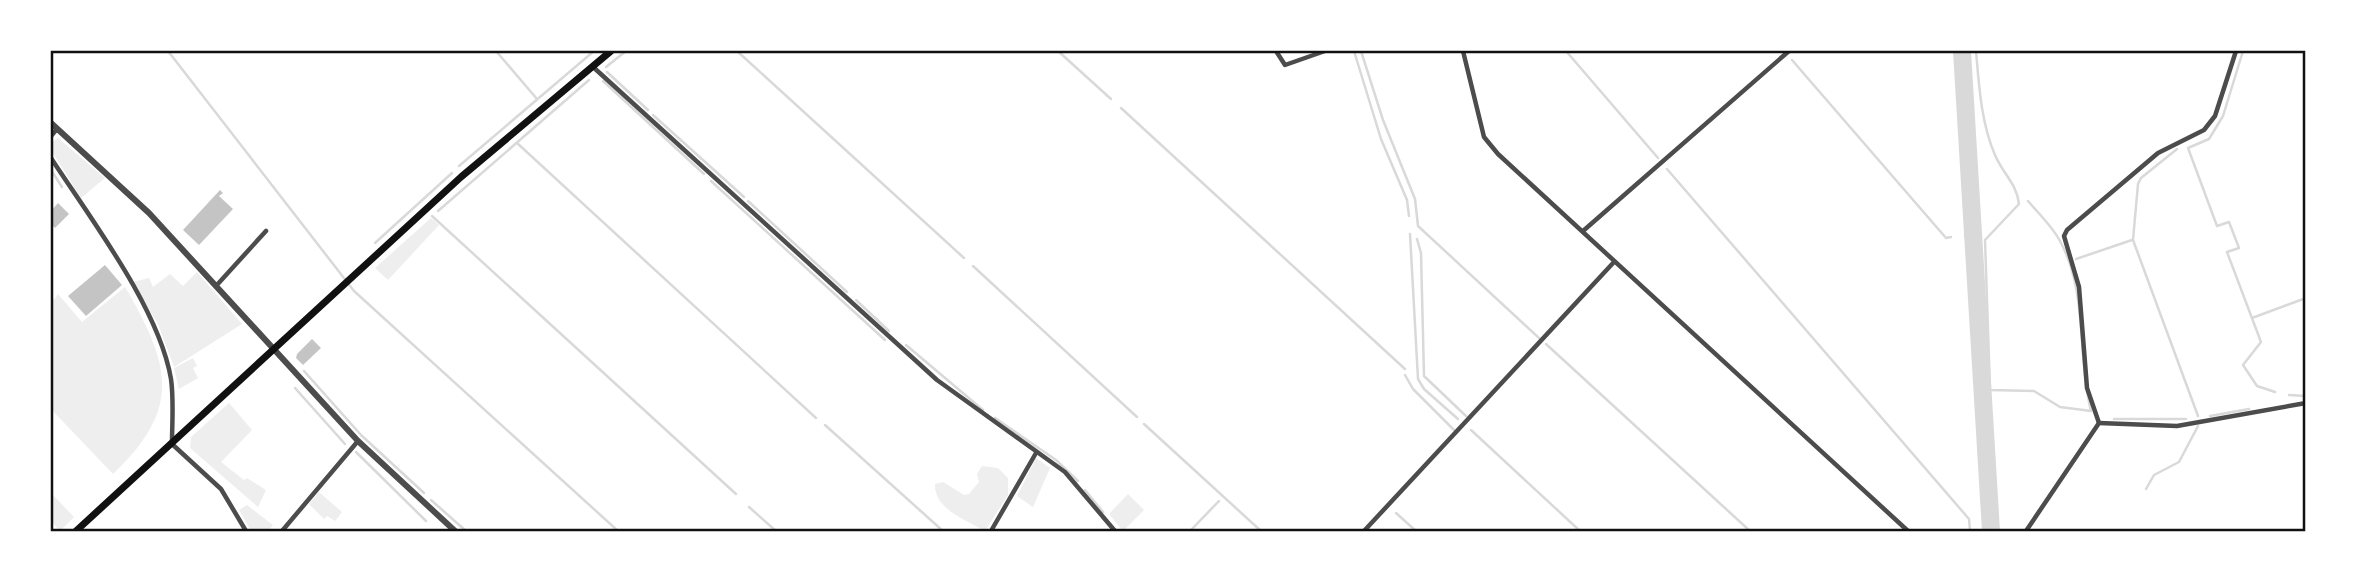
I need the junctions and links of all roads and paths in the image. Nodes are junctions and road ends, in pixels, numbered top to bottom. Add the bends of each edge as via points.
1 (611, 51) edge
2 (1276, 51) edge
3 (1325, 51) edge
4 (1463, 51) edge
5 (1789, 51) edge
6 (2236, 51) edge
7 (591, 65) junction
8 (51, 123) edge
9 (57, 129) junction
10 (51, 136) edge
11 (51, 158) edge
12 (1583, 231) junction
13 (266, 232) dead end
14 (1614, 262) junction
15 (216, 286) junction
16 (273, 350) junction
17 (2306, 403) edge
18 (2099, 424) junction
19 (358, 441) junction
20 (172, 444) junction
21 (1036, 453) junction
22 (76, 531) edge
23 (246, 531) edge
24 (282, 531) edge
25 (455, 531) edge
26 (991, 531) edge
27 (1115, 531) edge
28 (1364, 531) edge
29 (1908, 531) edge
30 (2026, 531) edge

1 - 7 main road
2 - 3 street via 1285,65
4 - 12 street via 1483,137
5 - 12 street
6 - 18 street via 2215,116 2204,130 2158,153 2064,236 2079,287 2087,388
7 - 16 main road
7 - 21 street via 937,380
8 - 9 street
9 - 10 street
9 - 15 street via 149,213
11 - 20 street via 156,332 171,379
12 - 14 street
13 - 15 street
14 - 28 street
14 - 29 street
15 - 16 street
16 - 19 street
16 - 20 main road
17 - 18 street via 2177,426
18 - 30 street
19 - 24 street
19 - 25 street
20 - 22 main road
20 - 23 street via 221,489
21 - 26 street
21 - 27 street via 1065,472

